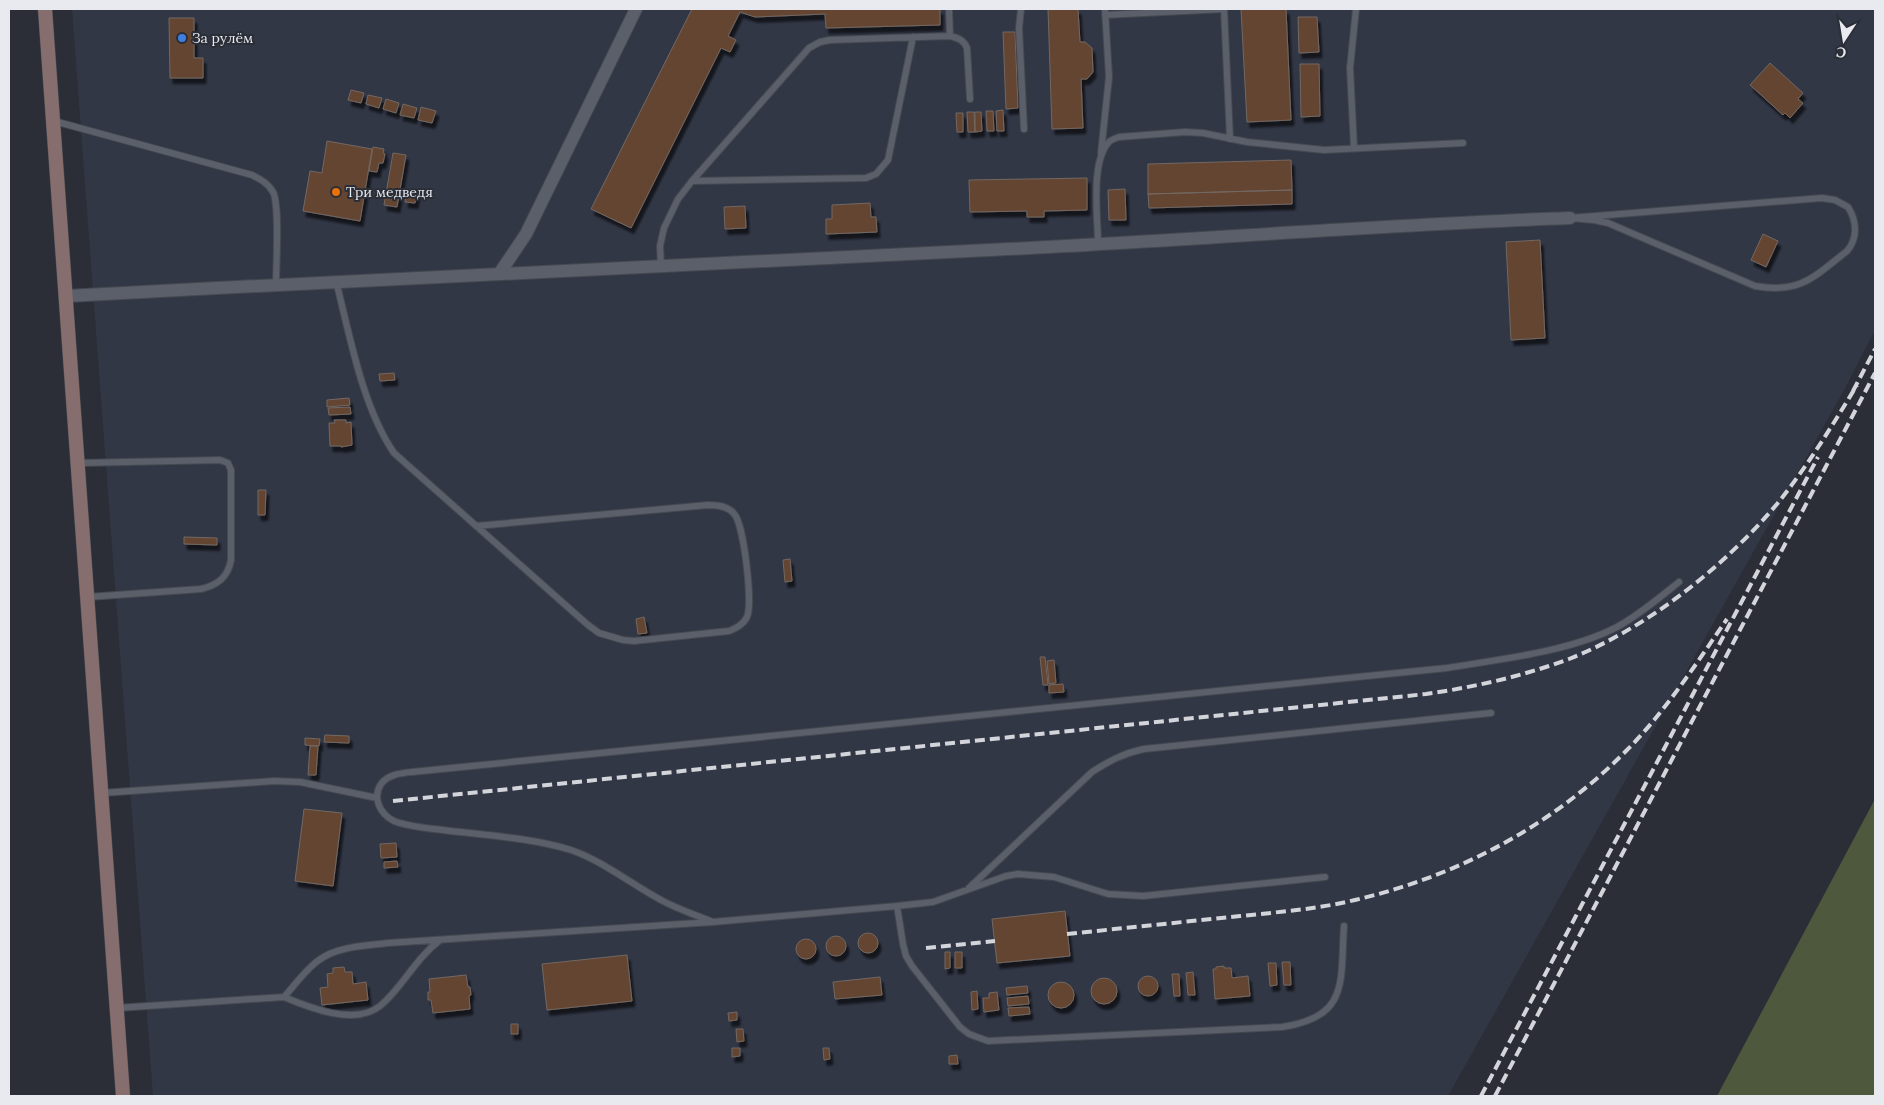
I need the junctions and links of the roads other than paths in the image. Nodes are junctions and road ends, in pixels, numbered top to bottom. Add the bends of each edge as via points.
1 (45, 9) edge
2 (636, 9) edge
3 (949, 9) edge
4 (1021, 9) edge
5 (1224, 9) edge
6 (1356, 9) edge
7 (1105, 12) edge
8 (950, 36) junction
9 (913, 37) junction
10 (970, 99) dead end
11 (54, 120) junction
12 (1024, 128) dead end
13 (1230, 139) junction
14 (1463, 144) dead end
15 (1354, 148) junction
16 (1100, 162) junction
17 (692, 181) junction
18 (1570, 218) junction
19 (1098, 244) junction
20 (661, 266) junction
21 (499, 274) junction
22 (336, 281) junction
23 (276, 285) junction
24 (67, 296) junction
25 (79, 463) junction
26 (476, 526) junction
27 (1679, 582) dead end
28 (88, 597) junction
29 (1491, 713) dead end
30 (102, 793) junction
31 (377, 798) junction
32 (1325, 877) dead end
33 (966, 890) junction
34 (897, 906) junction
35 (713, 922) junction
36 (1344, 926) dead end
37 (441, 940) junction
38 (284, 997) junction
39 (117, 1008) junction
40 (123, 1096) edge

1 - 11 main road
2 - 21 street via 526,234
3 - 8 lane
4 - 12 lane
5 - 7 lane
5 - 13 lane
6 - 15 lane via 1350,68
7 - 16 lane via 1109,77
8 - 9 lane
8 - 10 lane via 960,39 967,48
9 - 17 lane via 830,40 808,48
9 - 17 lane via 888,160 876,174 866,178
11 - 23 lane via 252,175 266,182 273,192 276,208
11 - 24 main road
13 - 15 lane via 1310,149
13 - 16 lane via 1185,132 1126,135 1109,141
14 - 15 lane
16 - 19 lane via 1097,175
17 - 20 lane via 678,200 663,233
18 - 18 lane via 1608,224 1755,286 1769,288 1801,285 1813,278 1847,251 1855,234 1854,220 1848,207 1822,198
18 - 19 street
19 - 20 street
20 - 21 street
21 - 22 street
22 - 23 street
22 - 26 lane via 359,374 385,440 394,453
23 - 24 street
24 - 25 main road
25 - 28 main road
25 - 28 lane via 220,460 228,463 231,470 231,560 222,580 202,589
26 - 26 lane via 708,505 728,509 735,514 742,532 750,595 747,618 739,627 729,631 634,641 613,638 588,625
27 - 31 lane via 1630,619 1601,634 1552,648 1457,666 412,772 383,781
28 - 30 main road
29 - 33 lane via 1128,752 1092,772
30 - 31 lane via 290,782
30 - 39 main road
31 - 35 lane via 387,816 406,824 569,850 590,858 662,901
32 - 33 lane via 1128,896 1108,894 1054,876 1018,874
33 - 34 lane via 933,902
34 - 35 lane
34 - 36 lane via 902,944 912,966 960,1027 988,1040 1298,1025 1322,1014 1336,997
35 - 37 lane
37 - 38 lane via 361,946 330,954 319,960
37 - 38 lane via 371,1012 352,1015 330,1012
38 - 39 lane
39 - 40 main road

